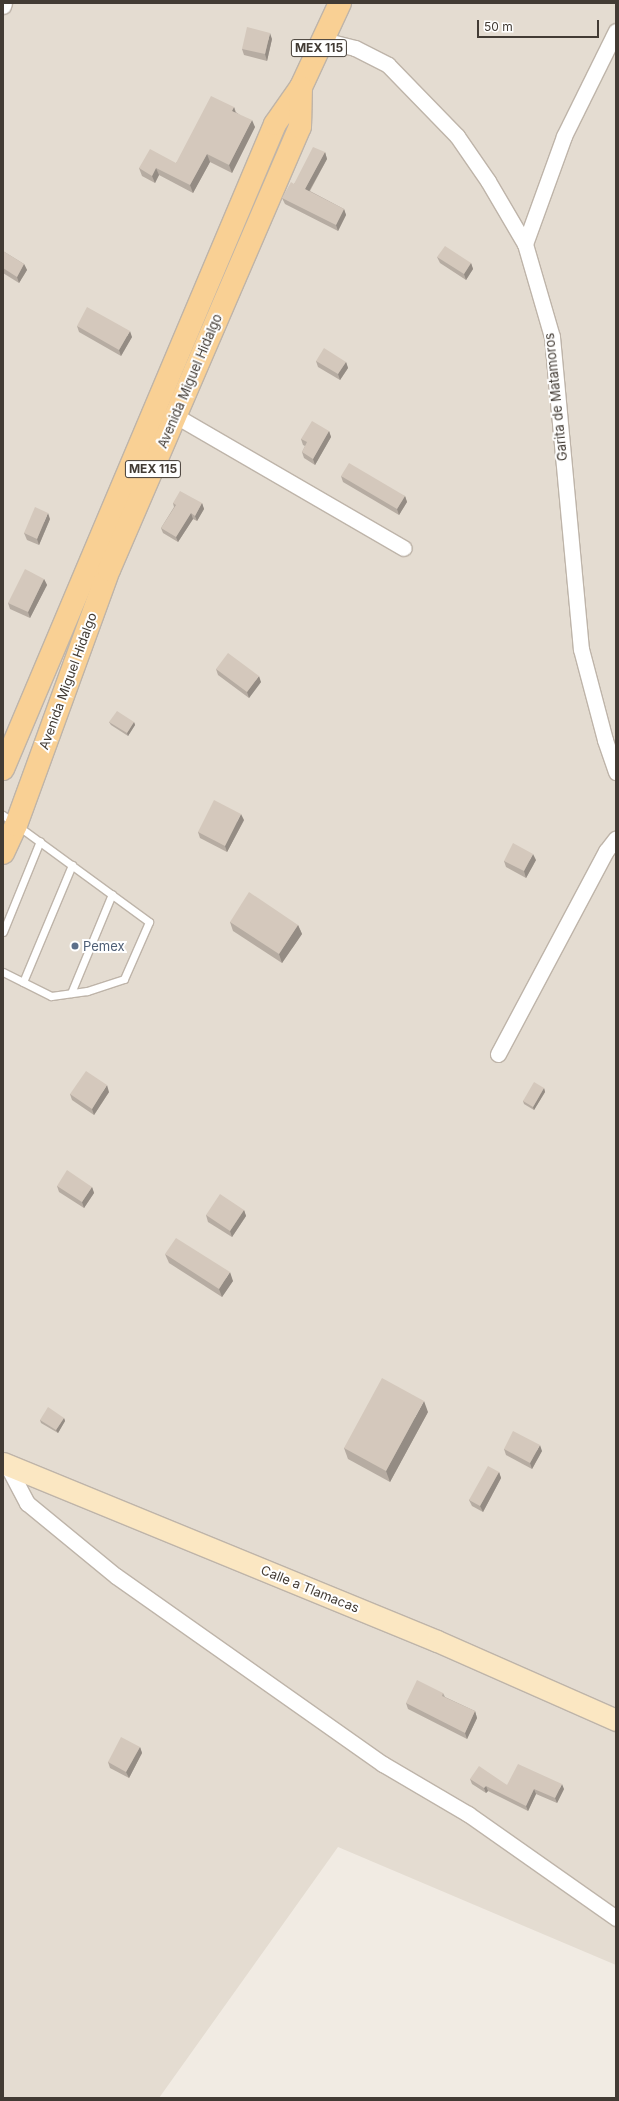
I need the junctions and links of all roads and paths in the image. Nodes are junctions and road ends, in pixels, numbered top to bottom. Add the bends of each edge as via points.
1 (339, 6) edge
2 (616, 31) edge
3 (324, 40) junction
4 (302, 87) junction
5 (525, 244) junction
6 (174, 364) junction
7 (194, 372) junction
8 (176, 416) junction
9 (404, 548) dead end
10 (100, 566) junction
11 (3, 769) edge
12 (616, 772) edge
13 (9, 820) edge
14 (616, 838) edge
15 (40, 841) junction
16 (3, 853) edge
17 (72, 865) junction
18 (112, 894) junction
19 (3, 932) edge
20 (3, 972) edge
21 (24, 982) junction
22 (71, 994) junction
23 (498, 1054) dead end
24 (6, 1465) edge
25 (616, 1720) edge
26 (616, 1918) edge

1 - 3 main road, Avenida Miguel Hidalgo / MEX 115
2 - 5 street via 564,136
3 - 4 main road, Avenida Miguel Hidalgo / MEX 115
3 - 5 street, Garita de Matamoros via 355,48 388,65 457,136 488,181
4 - 6 main road, Avenida Miguel Hidalgo / MEX 115 via 275,124
4 - 7 main road, Avenida Miguel Hidalgo / MEX 115 via 300,126
5 - 12 street, Garita de Matamoros via 552,337 581,649
6 - 7 main road
6 - 10 main road, Avenida Miguel Hidalgo / MEX 115
7 - 8 main road, Avenida Miguel Hidalgo / MEX 115
8 - 9 street
8 - 10 main road, Avenida Miguel Hidalgo / MEX 115
10 - 11 main road, Avenida Miguel Hidalgo / MEX 115
10 - 13 main road, Avenida Miguel Hidalgo / MEX 115
13 - 15 lane
13 - 16 main road, Avenida Miguel Hidalgo / MEX 115
14 - 23 street via 606,851
15 - 17 lane
15 - 19 lane
17 - 18 lane
17 - 21 lane
18 - 22 lane
18 - 22 lane via 149,922 124,979
20 - 21 lane
21 - 22 lane via 51,996
24 - 25 main road, Calle a Tlamacas via 437,1640
24 - 26 street via 27,1503 116,1576 383,1764 468,1814

